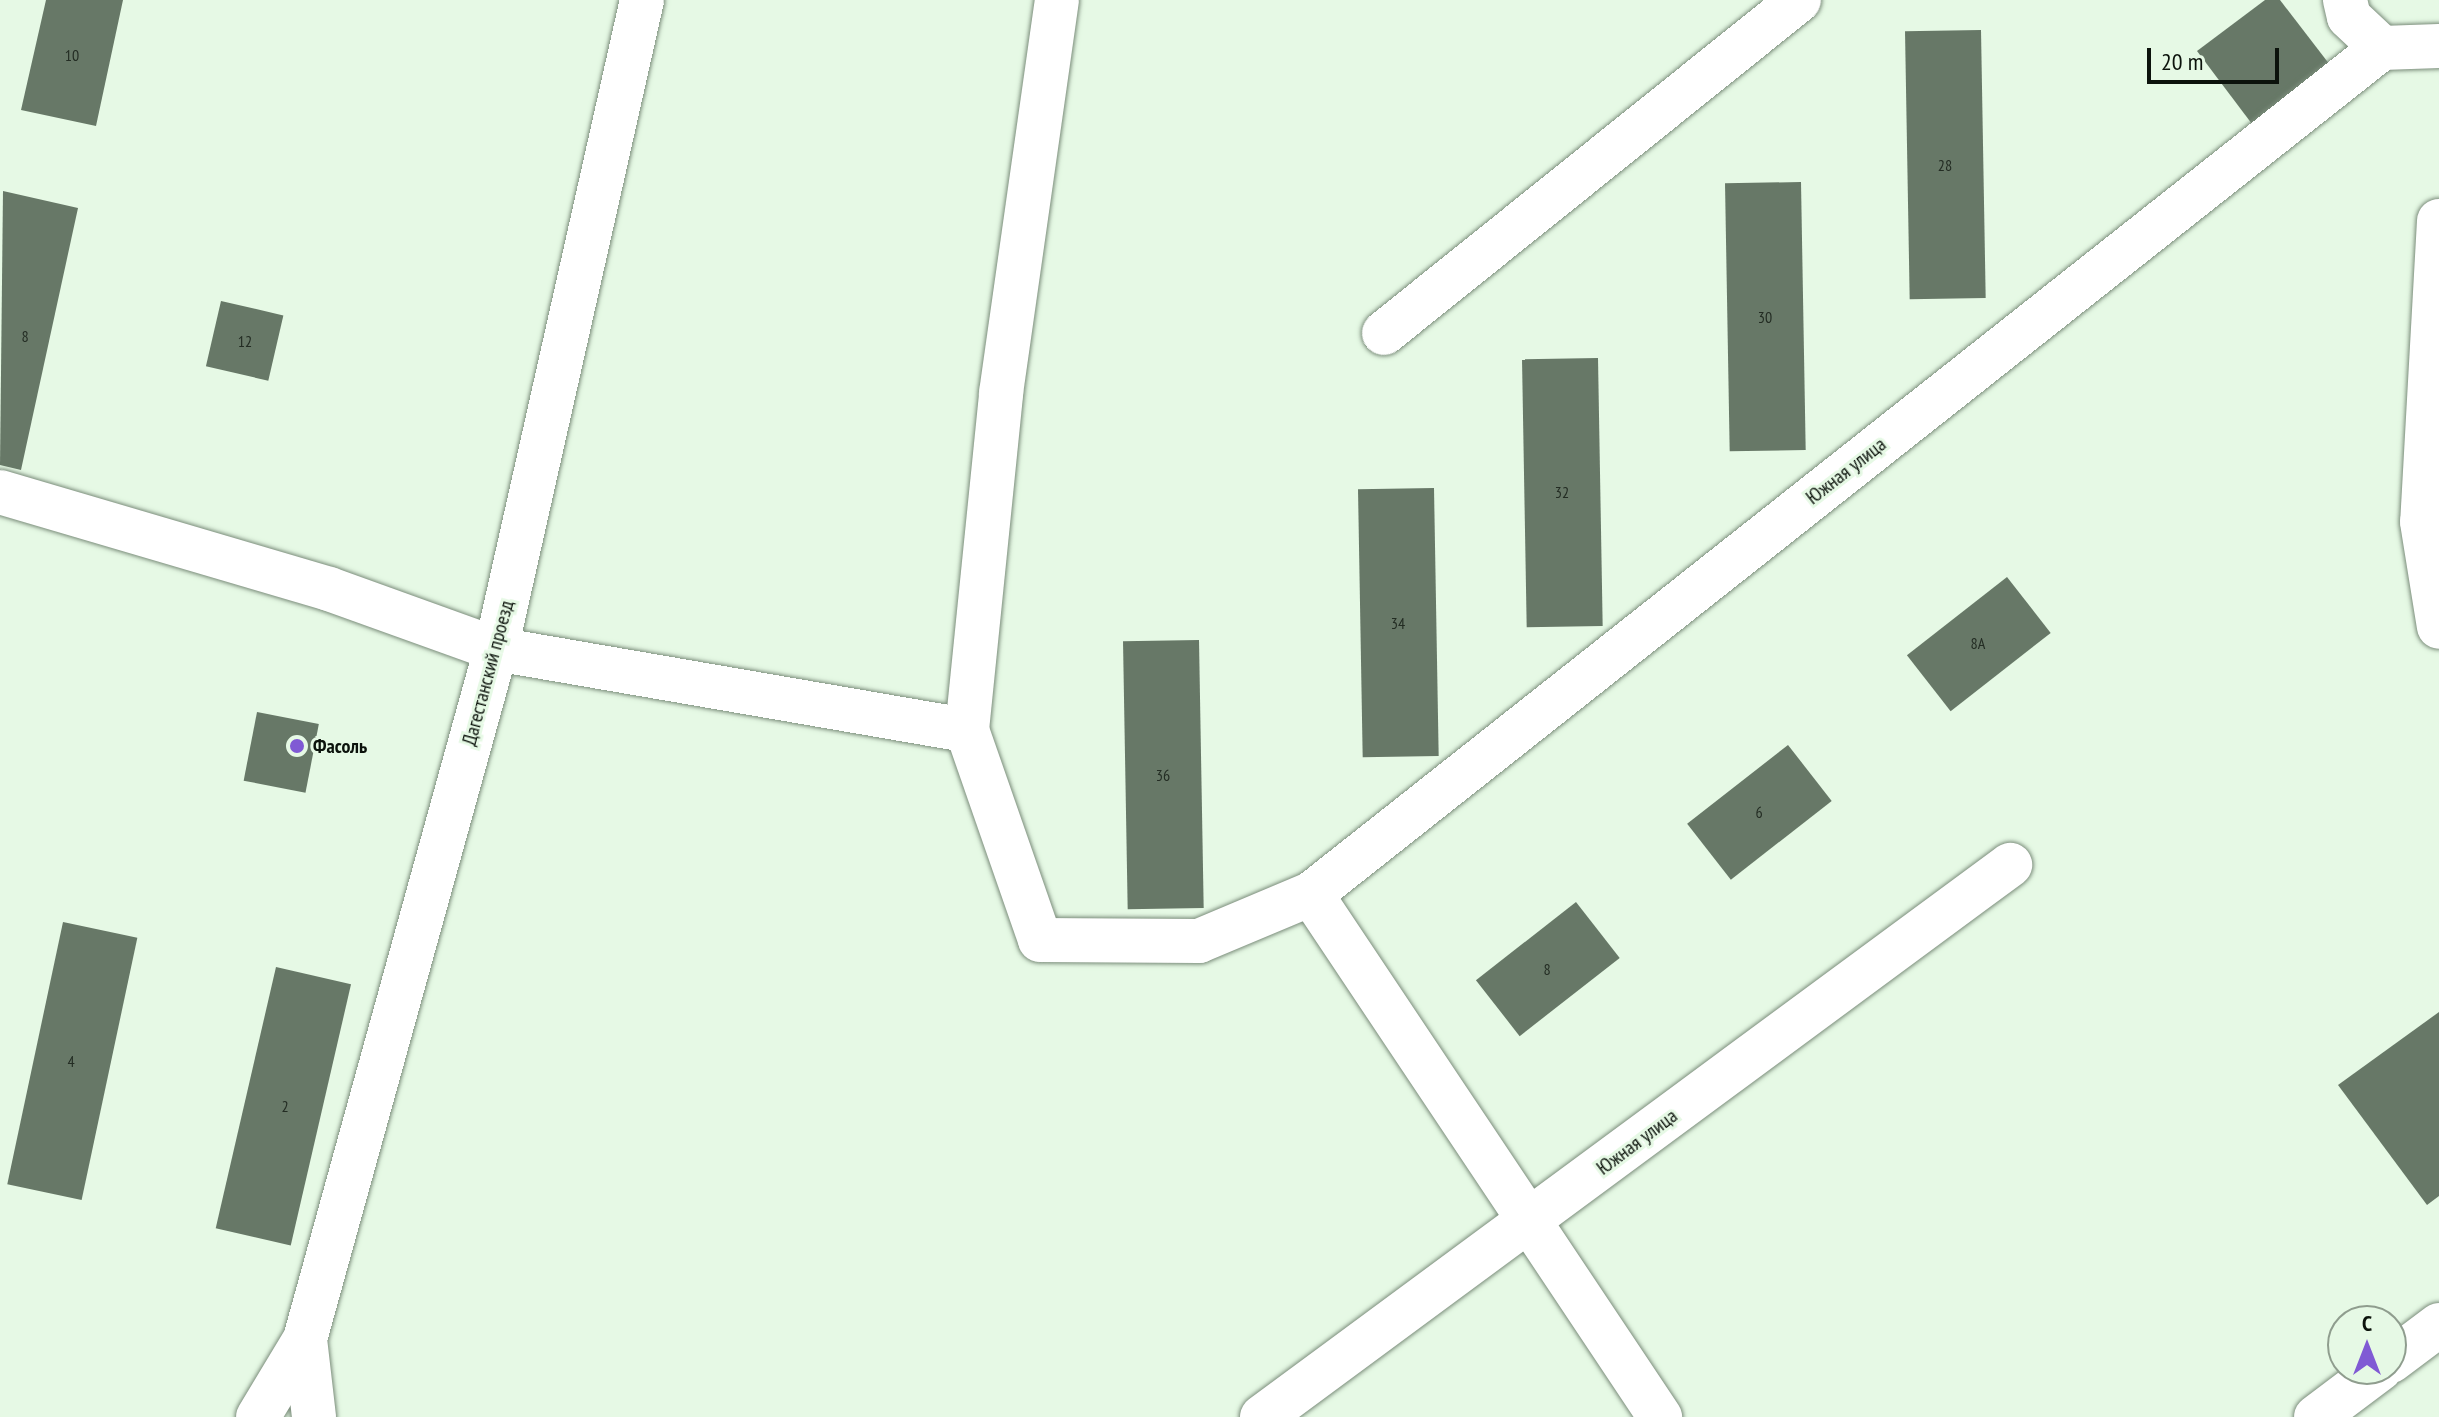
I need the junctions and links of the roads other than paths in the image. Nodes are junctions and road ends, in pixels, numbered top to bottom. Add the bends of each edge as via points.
1 (642, 0) edge
2 (1057, 0) edge
3 (1799, 0) edge
4 (2345, 0) edge
5 (2439, 46) edge
6 (2382, 48) junction
7 (2439, 221) edge
8 (1384, 333) dead end
9 (0, 492) edge
10 (2439, 627) edge
11 (496, 649) junction
12 (967, 730) junction
13 (2010, 865) dead end
14 (1311, 894) junction
15 (1531, 1221) junction
16 (2439, 1325) edge
17 (305, 1339) junction
18 (2407, 1349) edge
19 (2359, 1385) edge
20 (258, 1417) edge
21 (314, 1417) edge
22 (1262, 1417) edge
23 (1660, 1417) edge
24 (2316, 1417) edge

1 - 11 street, Дагестанский проезд
2 - 12 street via 1001,393
3 - 8 street
4 - 6 street via 2349,17
5 - 6 street
6 - 14 street, Южная улица
7 - 10 street via 2422,522
9 - 11 street via 329,589
11 - 12 street
11 - 17 street, Дагестанский проезд
12 - 14 street, Южная улица via 1040,940 1199,941
13 - 15 street, Южная улица
14 - 15 street
15 - 22 street, Южная улица
15 - 23 street
16 - 18 street
17 - 20 street
17 - 21 street
19 - 24 street

